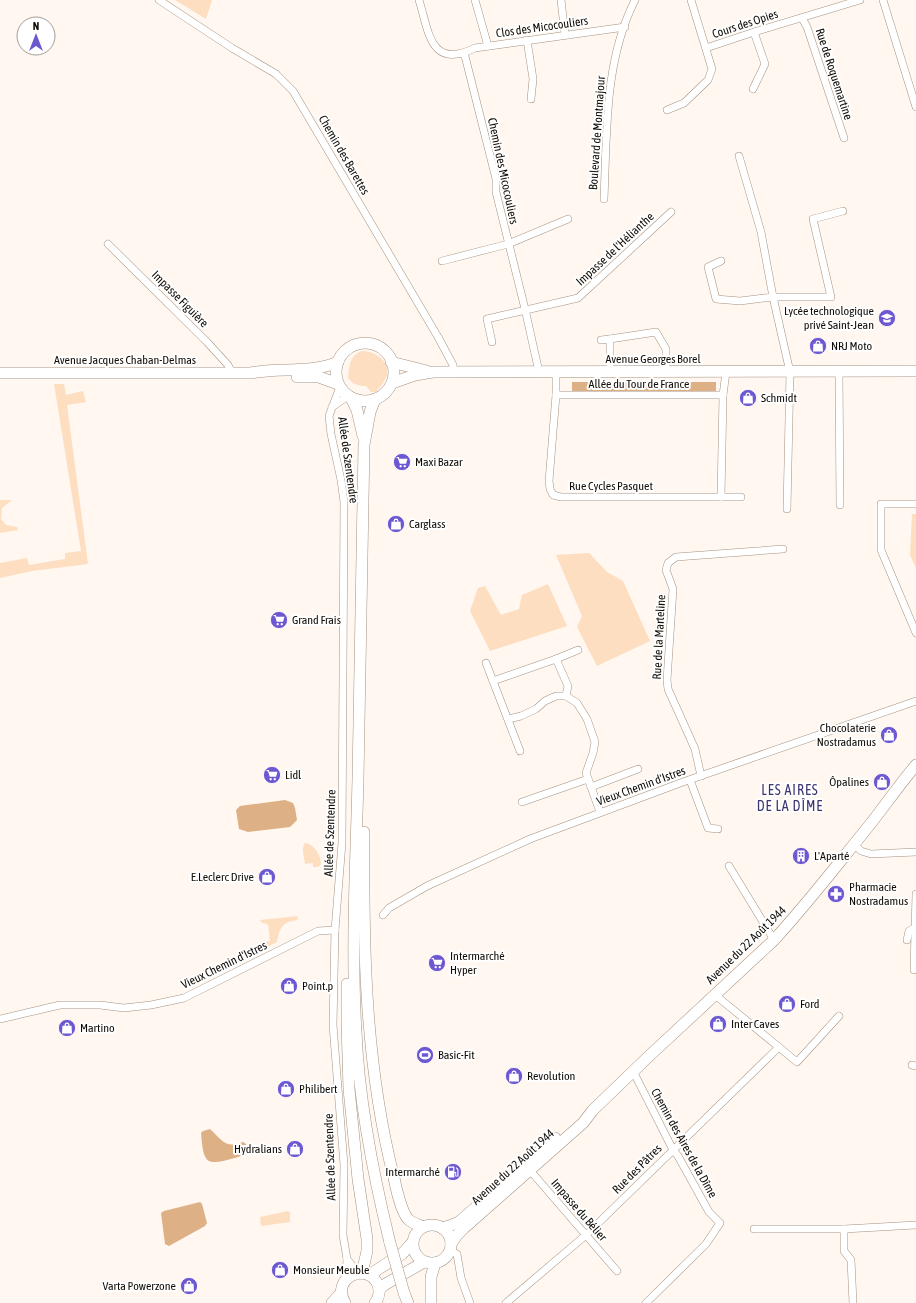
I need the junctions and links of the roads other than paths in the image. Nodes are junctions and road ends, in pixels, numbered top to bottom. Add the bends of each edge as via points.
1 (159, 0) edge
2 (420, 0) edge
3 (475, 0) edge
4 (561, 0) edge
5 (635, 0) edge
6 (691, 0) edge
7 (860, 0) edge
8 (883, 0) edge
9 (802, 18) junction
10 (625, 26) junction
11 (754, 32) junction
12 (565, 35) junction
13 (527, 40) junction
14 (488, 46) junction
15 (706, 48) junction
16 (463, 54) junction
17 (753, 89) dead end
18 (531, 99) dead end
19 (916, 107) edge
20 (667, 110) dead end
21 (844, 138) dead end
22 (739, 156) dead end
23 (604, 199) dead end
24 (671, 212) dead end
25 (843, 212) dead end
26 (568, 219) dead end
27 (108, 244) dead end
28 (508, 244) junction
29 (442, 260) dead end
30 (720, 261) dead end
31 (773, 297) junction
32 (525, 310) junction
33 (610, 339) junction
34 (600, 340) dead end
35 (492, 342) dead end
36 (338, 362) junction
37 (391, 362) junction
38 (429, 372) junction
39 (539, 372) junction
40 (556, 372) junction
41 (610, 372) junction
42 (666, 372) junction
43 (726, 372) junction
44 (790, 372) junction
45 (839, 372) junction
46 (916, 372) edge
47 (0, 373) edge
48 (232, 373) junction
49 (251, 373) junction
50 (454, 373) junction
51 (392, 383) junction
52 (339, 385) junction
53 (556, 395) junction
54 (723, 395) junction
55 (350, 397) junction
56 (375, 399) junction
57 (332, 408) junction
58 (364, 445) junction
59 (721, 497) junction
60 (742, 497) dead end
61 (916, 504) edge
62 (840, 505) dead end
63 (787, 509) dead end
64 (783, 549) dead end
65 (916, 633) edge
66 (578, 650) dead end
67 (556, 659) junction
68 (486, 663) dead end
69 (493, 681) junction
70 (566, 696) junction
71 (916, 701) edge
72 (508, 719) junction
73 (520, 751) dead end
74 (916, 765) edge
75 (638, 769) dead end
76 (701, 776) junction
77 (588, 779) junction
78 (358, 780) junction
79 (690, 780) junction
80 (591, 787) junction
81 (522, 802) dead end
82 (600, 812) junction
83 (718, 829) dead end
84 (854, 844) junction
85 (916, 852) edge
86 (729, 866) dead end
87 (355, 882) junction
88 (916, 894) edge
89 (383, 915) dead end
90 (915, 928) junction
91 (335, 930) junction
92 (774, 940) junction
93 (907, 940) dead end
94 (914, 970) dead end
95 (714, 994) junction
96 (839, 1016) dead end
97 (0, 1019) edge
98 (779, 1047) junction
99 (633, 1072) junction
100 (673, 1150) junction
101 (528, 1167) junction
102 (507, 1180) junction
103 (506, 1192) junction
104 (916, 1225) edge
105 (423, 1227) junction
106 (442, 1228) junction
107 (754, 1229) dead end
108 (844, 1229) junction
109 (586, 1235) junction
110 (412, 1243) junction
111 (451, 1248) junction
112 (346, 1259) junction
113 (424, 1262) junction
114 (435, 1263) junction
115 (617, 1271) dead end
116 (363, 1274) junction
117 (346, 1279) junction
118 (379, 1290) junction
119 (343, 1298) edge
120 (406, 1298) edge
121 (648, 1302) edge
122 (332, 1303) edge
123 (375, 1303) edge
124 (431, 1303) edge
125 (470, 1303) edge
126 (506, 1303) edge
127 (853, 1303) edge

1 - 50 street, Chemin des Barettes via 276,74 294,92 438,337 453,365
2 - 16 street via 435,47 441,52
3 - 14 street
4 - 12 street
5 - 10 street, Boulevard de Montmajour
6 - 15 street
7 - 9 street, Cours des Opies
8 - 19 street
9 - 11 street, Cours des Opies
9 - 21 street, Rue de Roquemartine via 807,26
10 - 12 street, Clos des Micocouliers
10 - 23 street, Boulevard de Montmajour via 611,75
11 - 15 street, Cours des Opies
11 - 17 street via 765,64
12 - 13 street, Clos des Micocouliers
13 - 14 street, Clos des Micocouliers
13 - 18 street via 533,79
14 - 16 street, Clos des Micocouliers via 475,48
15 - 20 street via 712,69 708,80 684,103
16 - 28 street, Chemin des Micocouliers via 496,179 496,192
22 - 31 street via 761,232
24 - 32 street, Impasse de l'Hélianthe via 578,298
25 - 31 street via 812,219 831,297
26 - 28 street
27 - 48 street, Impasse Figuière via 207,342
28 - 29 street
28 - 32 street, Chemin des Micocouliers
30 - 31 street via 708,267 716,299 740,301
31 - 44 street
32 - 35 street, Impasse de l'Hélianthe via 487,318
32 - 39 street, Chemin des Micocouliers
33 - 34 street
33 - 41 street
33 - 42 street via 656,332 666,349
36 - 37 main road via 347,350 368,344 382,350
36 - 49 main road, Avenue Jacques Chaban-Delmas via 307,370 265,370
36 - 52 main road via 336,377
37 - 38 main road
37 - 51 main road
38 - 50 main road, Avenue Georges Borel
38 - 51 main road, Avenue Georges Borel
39 - 40 main road, Avenue Georges Borel
39 - 50 main road, Avenue Georges Borel
40 - 41 main road, Avenue Georges Borel
40 - 53 street, Rue Cycles Pasquet
41 - 42 main road, Avenue Georges Borel
42 - 43 main road, Avenue Georges Borel
43 - 44 main road, Avenue Georges Borel
43 - 54 street
44 - 45 main road, Avenue Georges Borel
44 - 63 street
45 - 46 main road, Avenue Georges Borel
45 - 62 street
47 - 48 main road, Avenue Jacques Chaban-Delmas
48 - 49 main road, Avenue Jacques Chaban-Delmas
49 - 52 main road, Avenue Jacques Chaban-Delmas via 267,376 319,377
51 - 56 main road
52 - 55 main road
52 - 57 street, Allée de Szentendre
53 - 54 street, Allée du Tour de France
53 - 59 street, Rue Cycles Pasquet via 549,481 553,495
54 - 59 street
55 - 56 main road via 366,401
55 - 57 street, Allée de Szentendre
55 - 58 main road via 359,416
56 - 58 main road
57 - 91 street, Allée de Szentendre via 329,416 343,489 344,515 342,843
58 - 78 main road
59 - 60 street, Rue Cycles Pasquet
61 - 65 street via 881,504 881,550
64 - 76 street, Rue de la Marteline via 676,557 668,563 666,570 673,589 666,680 695,749
66 - 67 street
67 - 69 street
67 - 70 street via 568,686
68 - 69 street
69 - 72 street
70 - 72 street via 556,696 536,709
70 - 77 street via 577,703 587,719 595,742 586,773
71 - 76 street, Vieux Chemin d'Istres
72 - 73 street
74 - 84 main road, Avenue du 22 Août 1944
75 - 80 street
76 - 79 street, Vieux Chemin d'Istres
77 - 80 street
77 - 81 street
78 - 87 main road
78 - 105 main road via 364,811 363,904 367,1003 380,1120 404,1212 409,1220
79 - 82 street, Vieux Chemin d'Istres
79 - 83 street via 708,828
80 - 82 street
82 - 89 street, Vieux Chemin d'Istres via 530,838 427,886 389,908
84 - 85 street via 861,851 871,854
84 - 92 main road, Avenue du 22 Août 1944
86 - 92 street
87 - 116 main road via 349,949 347,1022 352,1127 367,1239
87 - 120 main road, bridge via 358,1067 370,1149 390,1242
88 - 90 street
90 - 93 street via 909,931
90 - 94 street
91 - 97 street, Vieux Chemin d'Istres via 318,931 184,998 124,1008 60,1005
91 - 112 street, Allée de Szentendre via 333,1025 344,1158 343,1235
92 - 95 main road, Avenue du 22 Août 1944
95 - 98 street
95 - 99 main road, Avenue du 22 Août 1944
96 - 98 street via 797,1062
98 - 100 street, Rue des Pâtres
99 - 100 street, Chemin des Aires de la Dîme
99 - 101 main road, Avenue du 22 Août 1944 via 583,1122
100 - 109 street, Rue des Pâtres
100 - 121 street, Chemin des Aires de la Dîme via 709,1212 720,1223 706,1244
101 - 102 main road, Avenue du 22 Août 1944
101 - 103 main road, Avenue du 22 Août 1944
101 - 109 street, Impasse du Bélier
102 - 103 main road
102 - 106 main road, Avenue du 22 Août 1944 via 459,1222
103 - 111 main road, Avenue du 22 Août 1944 via 463,1229
104 - 108 street
105 - 106 main road via 430,1225
105 - 110 main road
106 - 111 main road via 450,1237
107 - 108 street
108 - 127 street via 844,1252 851,1260
109 - 115 street, Impasse du Bélier
109 - 126 street, Rue des Pâtres
110 - 113 main road via 415,1254
110 - 116 main road via 402,1254
111 - 114 main road via 444,1259
111 - 125 street via 457,1254
112 - 116 street
112 - 117 street, Allée de Szentendre
113 - 114 main road
113 - 118 main road
114 - 124 main road via 431,1277
116 - 117 main road via 354,1274
116 - 118 main road via 376,1282
117 - 119 main road via 343,1283
118 - 123 main road
119 - 122 main road

